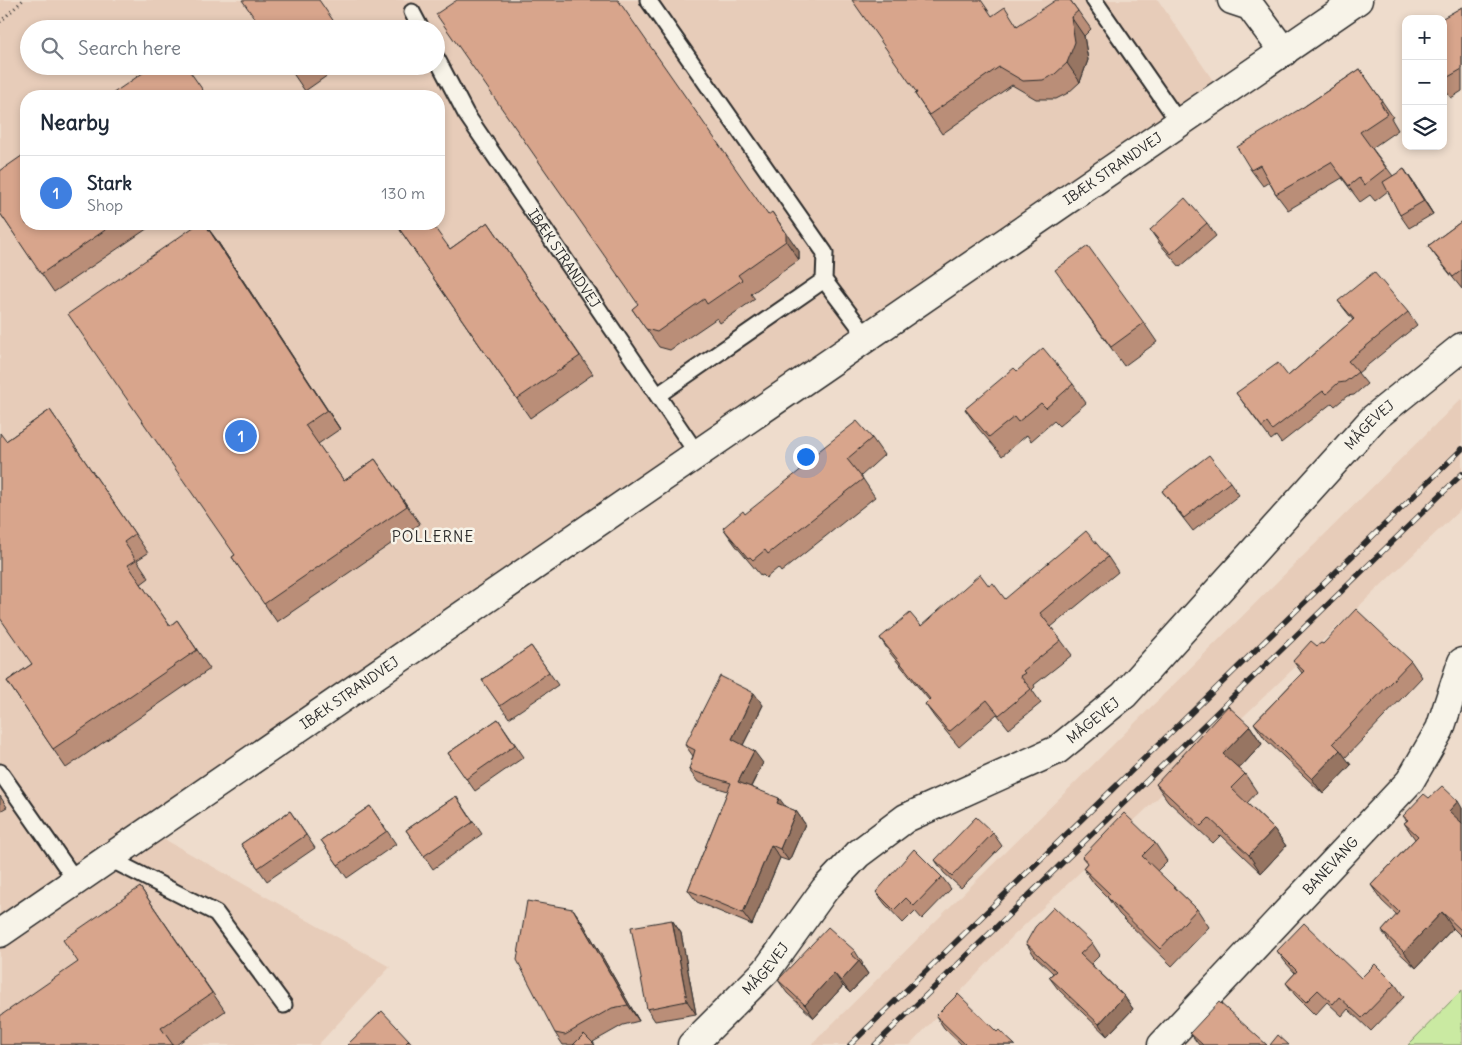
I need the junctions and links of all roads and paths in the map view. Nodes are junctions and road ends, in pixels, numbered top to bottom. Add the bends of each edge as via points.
1 (23, 0) edge
2 (648, 0) edge
3 (1094, 0) edge
4 (1232, 0) edge
5 (1358, 0) edge
6 (412, 12) dead end
7 (416, 20) edge
8 (0, 22) edge
9 (1284, 52) junction
10 (445, 74) edge
11 (1180, 124) junction
12 (824, 280) junction
13 (867, 337) junction
14 (1462, 347) edge
15 (658, 395) junction
16 (698, 455) junction
17 (1462, 662) edge
18 (0, 772) edge
19 (108, 858) junction
20 (76, 881) junction
21 (0, 933) edge
22 (284, 1005) dead end
23 (692, 1045) edge
24 (1162, 1045) edge

1 - 8 path
2 - 12 lane via 825,253
3 - 11 lane
4 - 9 street via 1250,6
5 - 9 street, IBÆK STRANDVEJ
6 - 7 lane
9 - 11 street, IBÆK STRANDVEJ
10 - 15 lane, IBÆK STRANDVEJ via 466,114
11 - 13 street, IBÆK STRANDVEJ
12 - 13 lane
12 - 15 lane
13 - 16 street, IBÆK STRANDVEJ
14 - 23 street, MÅGEVEJ via 1374,418 1124,695 1057,750 906,818 858,854 825,889 766,971
15 - 16 lane, IBÆK STRANDVEJ
16 - 19 street, IBÆK STRANDVEJ
17 - 24 street, BANEVANG via 1440,729 1410,781
18 - 20 lane
19 - 20 street, IBÆK STRANDVEJ
19 - 22 lane via 216,914
20 - 21 street, IBÆK STRANDVEJ

